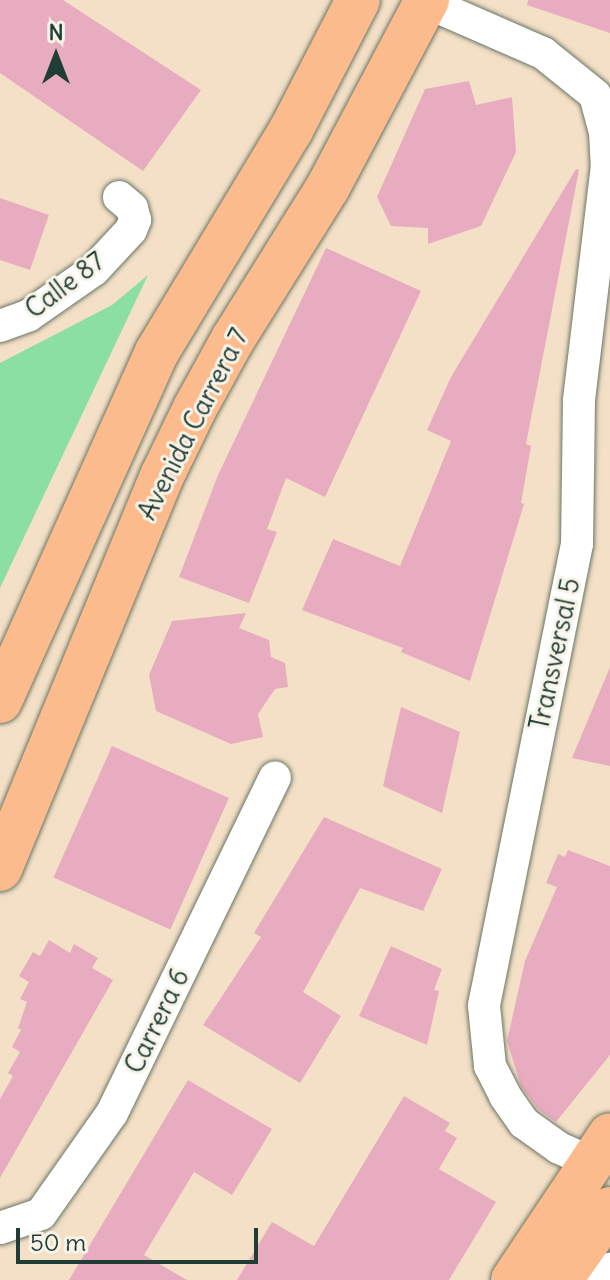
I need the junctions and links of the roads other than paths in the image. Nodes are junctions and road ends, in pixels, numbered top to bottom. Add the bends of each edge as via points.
1 (358, 0) edge
2 (426, 1) edge
3 (119, 197) dead end
4 (0, 326) edge
5 (0, 701) edge
6 (275, 778) dead end
7 (0, 869) edge
8 (601, 1148) edge
9 (610, 1209) edge
10 (0, 1228) edge
11 (610, 1269) edge
12 (513, 1280) edge
13 (560, 1280) edge
14 (602, 1280) edge

1 - 5 main road via 291,130 157,352
2 - 7 main road, Avenida Carrera 7 via 328,187 233,339 162,476
2 - 8 street, Transversal 5 via 543,53 595,95 605,132 607,165 579,401 577,544 484,1006 490,1066 524,1123 559,1148
3 - 4 street, Calle 87 via 132,208 135,220 122,240 94,270 28,316
6 - 10 street, Carrera 6 via 112,1113 41,1214
8 - 12 main road
9 - 13 main road
11 - 14 street

